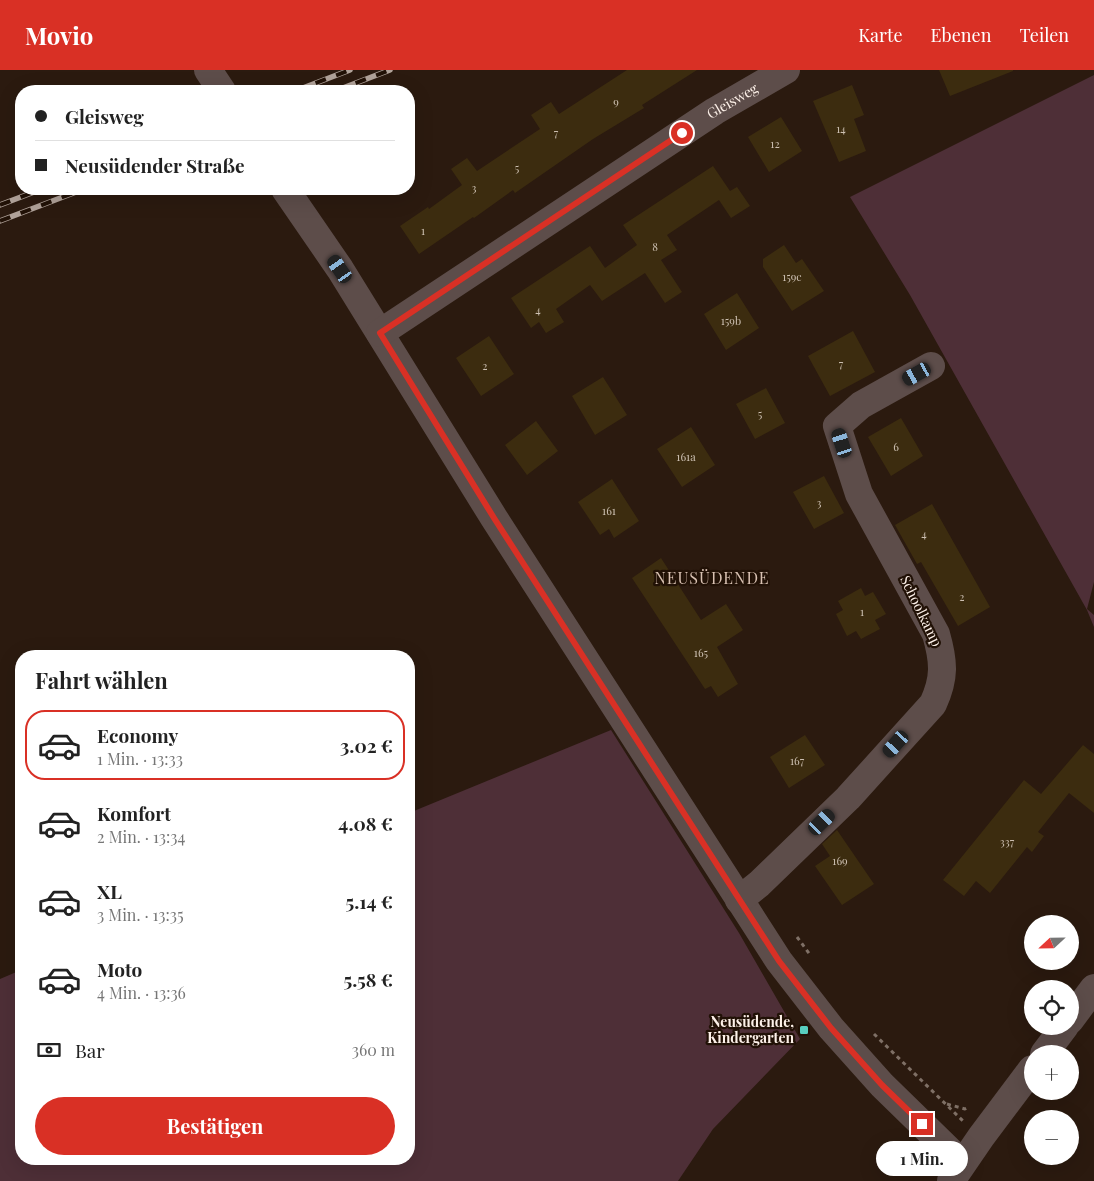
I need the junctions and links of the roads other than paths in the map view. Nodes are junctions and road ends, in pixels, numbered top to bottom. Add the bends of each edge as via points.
1 (208, 70) edge
2 (786, 70) edge
3 (218, 85) edge
4 (289, 195) edge
5 (380, 333) junction
6 (931, 366) dead end
7 (739, 900) junction
8 (1094, 988) edge
9 (1079, 1008) edge
10 (1024, 1080) edge
11 (956, 1172) edge

1 - 3 street
2 - 5 street, Gleisweg via 715,111
4 - 5 street
5 - 7 street via 494,518
6 - 7 street, Schoolkamp via 861,405 837,426 859,494 936,634 942,655 939,690 932,704 848,798
7 - 11 street via 779,961 831,1028
8 - 9 street
10 - 11 street

